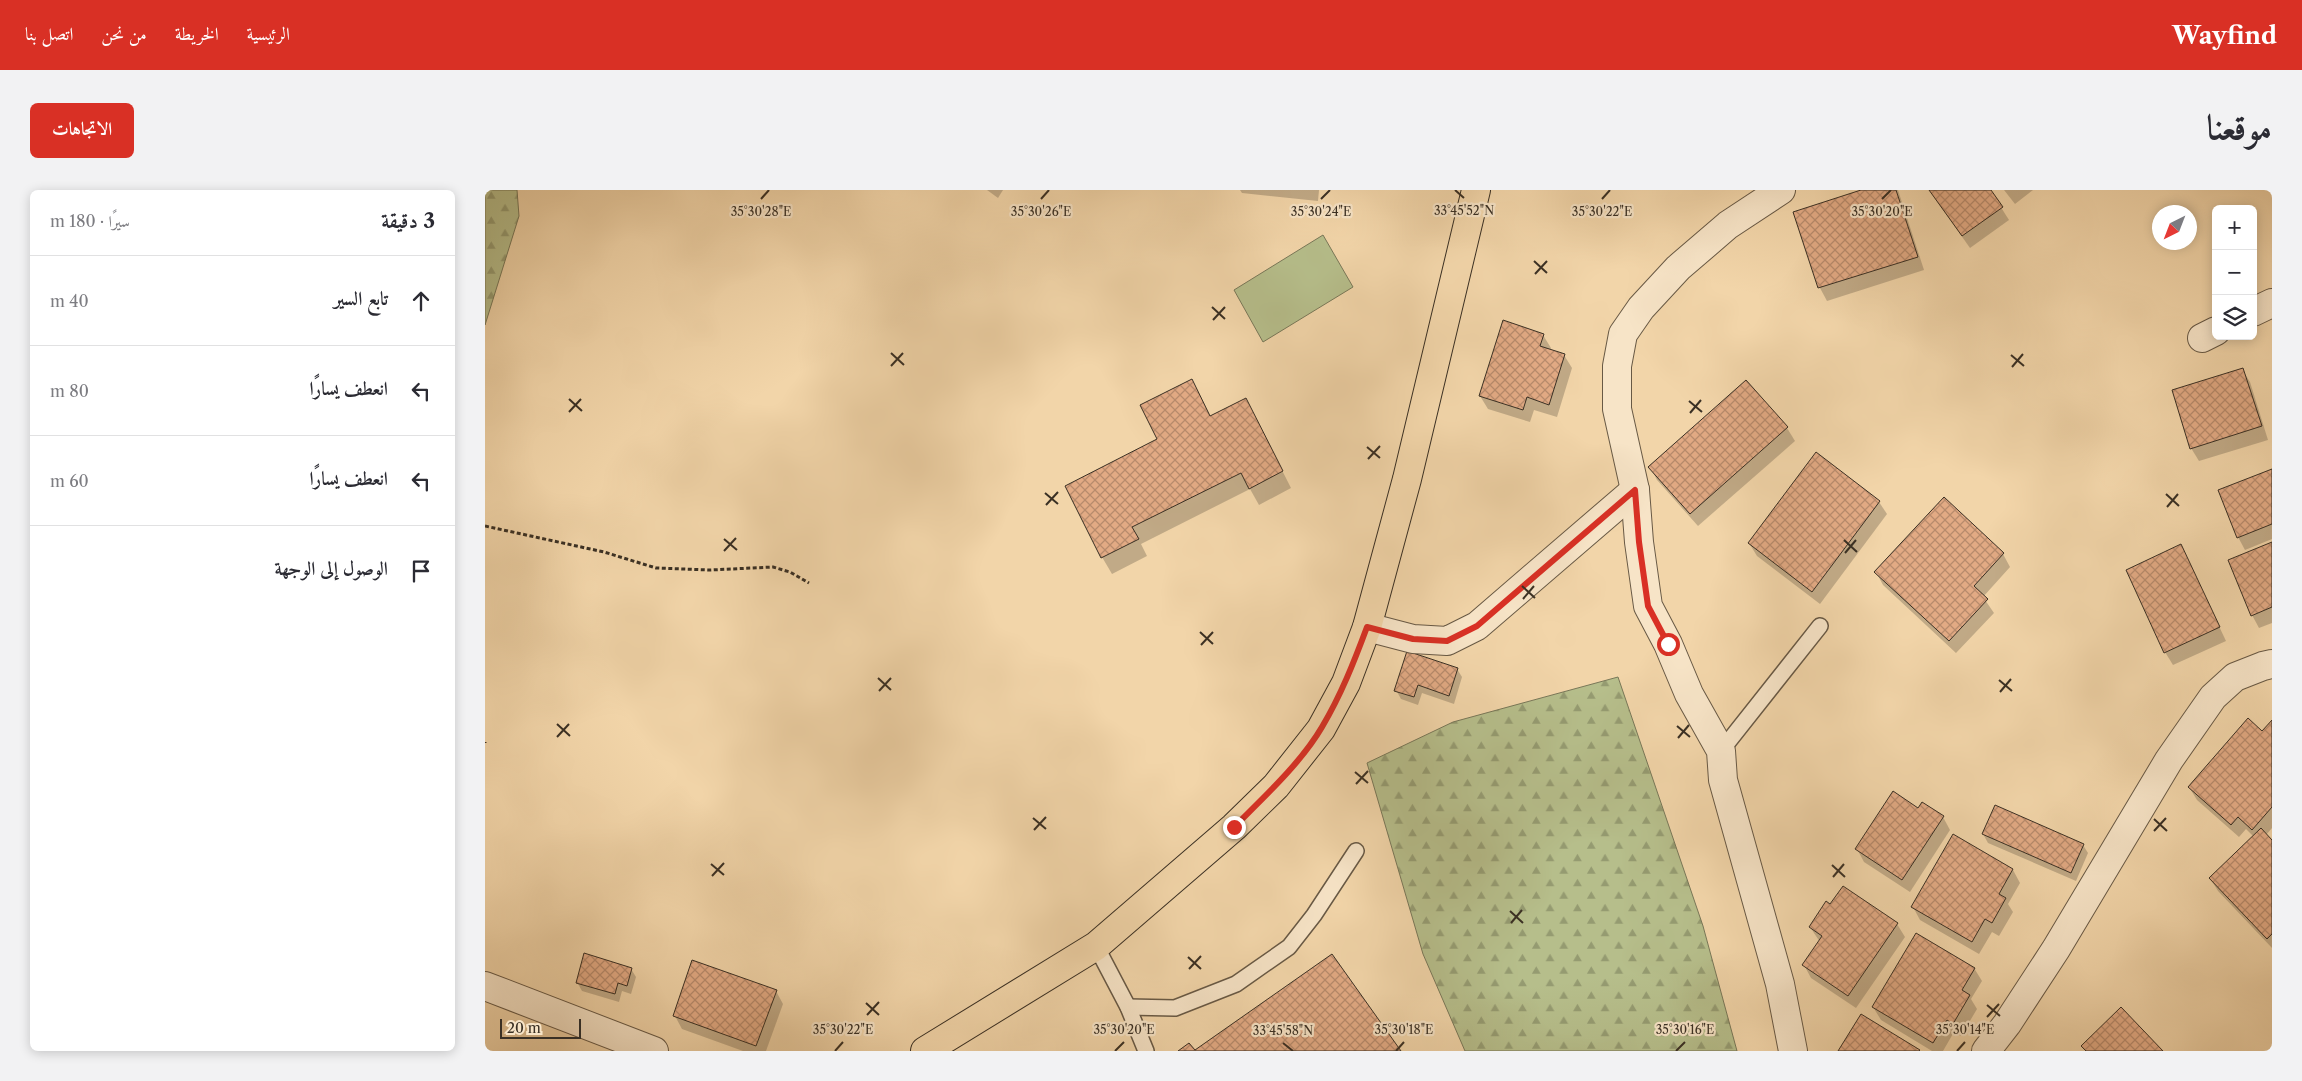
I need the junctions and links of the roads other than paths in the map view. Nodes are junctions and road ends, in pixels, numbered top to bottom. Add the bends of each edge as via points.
1 (1476, 190) edge
2 (1781, 190) edge
3 (2272, 303) edge
4 (2257, 310) edge
5 (1635, 490) junction
6 (1820, 626) dead end
7 (1367, 627) junction
8 (2272, 664) edge
9 (1721, 751) junction
10 (1355, 851) dead end
11 (1096, 946) junction
12 (485, 986) edge
13 (1128, 1007) junction
14 (654, 1051) edge
15 (925, 1051) edge
16 (1146, 1051) edge
17 (1793, 1051) edge
18 (1986, 1051) edge

1 - 7 main road via 1407,479
2 - 5 street via 1728,225 1678,268 1641,308 1623,334 1617,366 1617,409
3 - 4 street
5 - 7 street via 1477,626 1447,641 1413,639
5 - 9 street via 1648,606 1689,694
6 - 9 lane
7 - 11 main road via 1346,683 1321,729 1276,786 1234,827
8 - 18 street via 2235,677 2213,697 2169,760 2056,949
9 - 17 street via 1723,780 1780,984
10 - 13 lane via 1289,947 1236,984 1175,1008
11 - 13 lane
11 - 15 main road
12 - 14 street
13 - 16 lane

